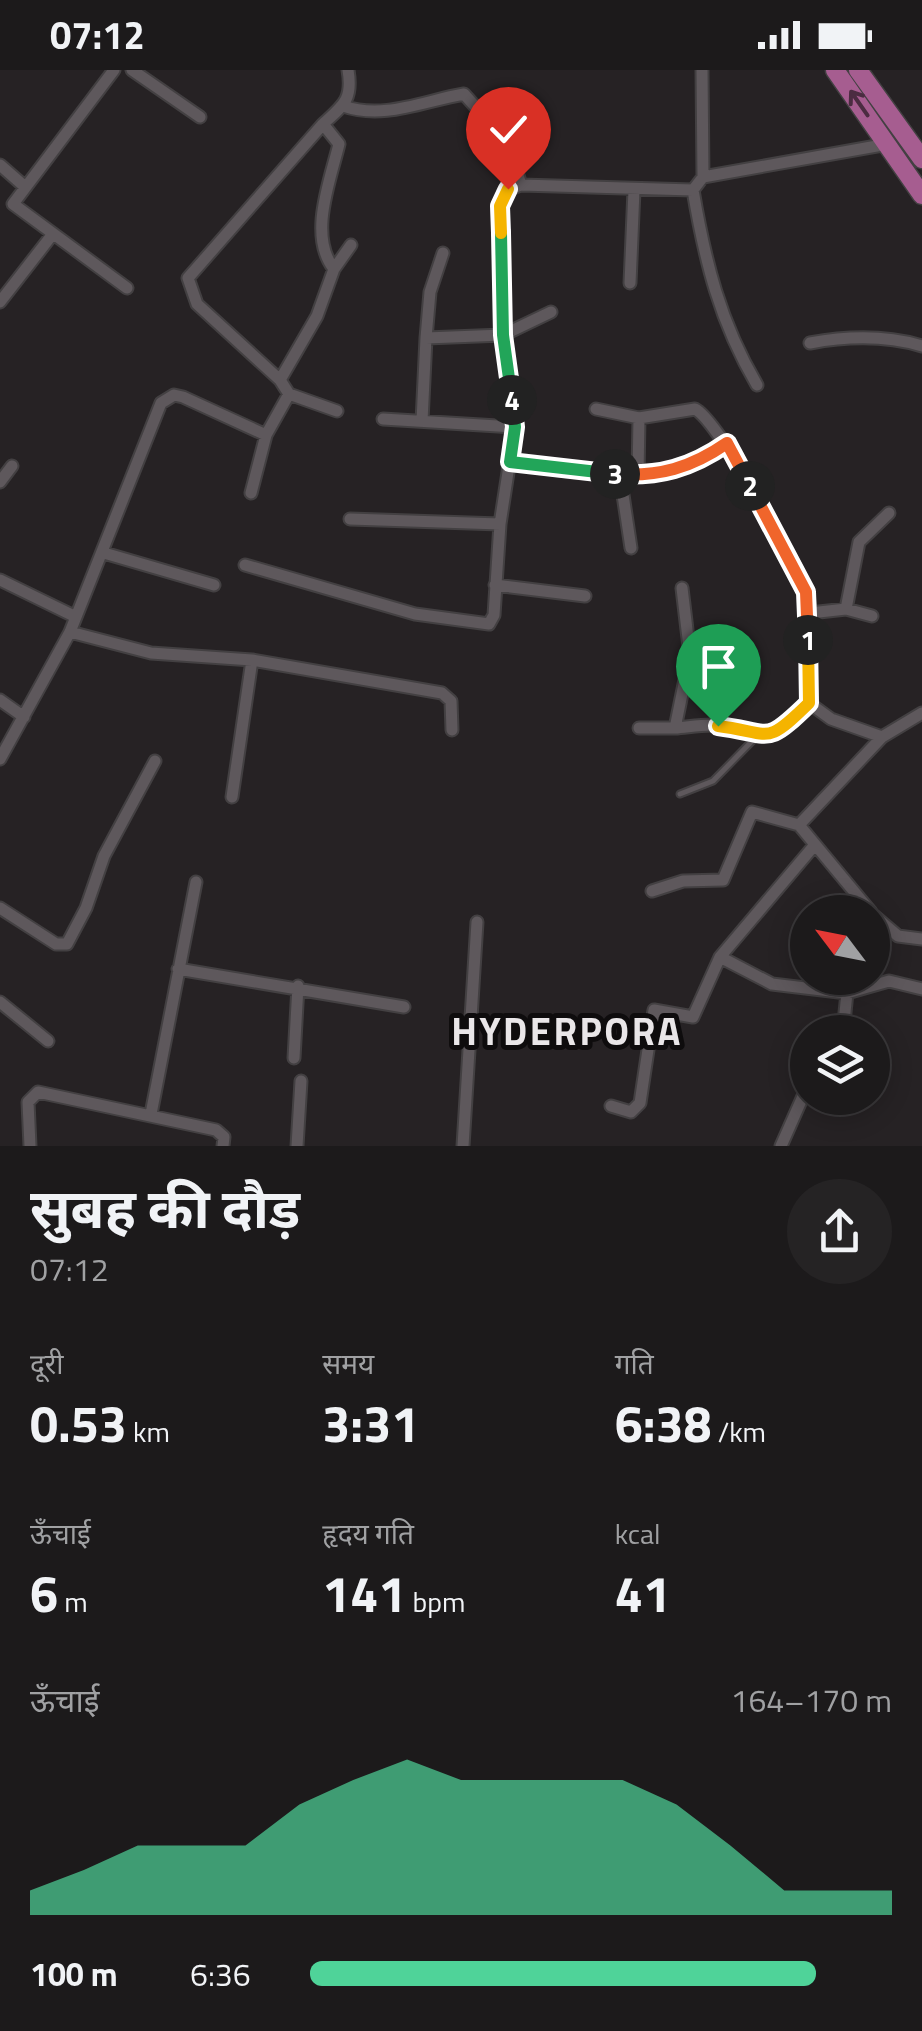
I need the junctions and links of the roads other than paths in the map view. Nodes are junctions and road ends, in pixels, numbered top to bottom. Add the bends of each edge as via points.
1 (114, 70) edge
2 (132, 70) edge
3 (348, 70) edge
4 (702, 70) edge
5 (836, 70) edge
6 (858, 70) edge
7 (342, 106) junction
8 (200, 117) dead end
9 (322, 124) junction
10 (915, 142) edge
11 (888, 144) junction
12 (922, 159) edge
13 (0, 165) edge
14 (703, 177) junction
15 (521, 184) junction
16 (24, 186) junction
17 (634, 190) junction
18 (693, 190) junction
19 (922, 195) edge
20 (52, 235) junction
21 (351, 245) dead end
22 (443, 253) dead end
23 (334, 269) junction
24 (630, 283) dead end
25 (127, 288) dead end
26 (0, 302) edge
27 (550, 312) dead end
28 (503, 335) junction
29 (426, 338) junction
30 (810, 343) dead end
31 (922, 346) edge
32 (280, 380) junction
33 (758, 385) dead end
34 (289, 394) junction
35 (596, 409) dead end
36 (337, 411) dead end
37 (640, 418) junction
38 (384, 419) dead end
39 (422, 421) junction
40 (515, 427) junction
41 (266, 435) junction
42 (727, 443) junction
43 (510, 462) junction
44 (12, 466) dead end
45 (620, 475) junction
46 (638, 475) junction
47 (0, 482) edge
48 (251, 493) dead end
49 (889, 513) dead end
50 (350, 519) dead end
51 (500, 524) junction
52 (631, 548) dead end
53 (104, 553) junction
54 (246, 566) dead end
55 (0, 580) edge
56 (214, 585) dead end
57 (494, 585) junction
58 (682, 588) dead end
59 (585, 596) dead end
60 (846, 609) junction
61 (810, 613) junction
62 (872, 616) dead end
63 (76, 617) junction
64 (70, 632) junction
65 (252, 660) junction
66 (0, 700) edge
67 (809, 703) junction
68 (922, 713) edge
69 (24, 716) junction
70 (638, 728) dead end
71 (675, 728) junction
72 (452, 730) dead end
73 (758, 736) junction
74 (882, 737) junction
75 (0, 759) edge
76 (155, 761) dead end
77 (680, 794) dead end
78 (232, 796) dead end
79 (799, 824) junction
80 (813, 847) junction
81 (196, 882) dead end
82 (652, 890) dead end
83 (856, 895) edge
84 (0, 908) edge
85 (477, 922) dead end
86 (890, 929) edge
87 (922, 939) edge
88 (720, 957) junction
89 (178, 969) junction
90 (890, 983) edge
91 (298, 986) junction
92 (790, 986) edge
93 (922, 990) edge
94 (0, 1002) edge
95 (404, 1007) dead end
96 (48, 1041) dead end
97 (294, 1058) dead end
98 (300, 1081) dead end
99 (610, 1106) dead end
100 (151, 1114) junction
101 (795, 1115) edge
102 (30, 1146) edge
103 (224, 1146) edge
104 (296, 1146) edge
105 (463, 1146) edge
106 (781, 1146) edge

1 - 16 street
2 - 8 street
3 - 7 street via 352,92
4 - 14 street
11 -> 5 main road
6 - 10 main road
7 - 9 street
7 - 15 street via 370,112 464,94 508,143
9 - 23 street via 339,144 325,197 322,252
9 - 32 street via 188,278 197,304
10 - 12 main road
11 - 14 street
11 - 19 main road
13 - 16 street
14 - 18 street
15 - 17 street
15 - 28 street via 504,192 500,206
16 - 20 street via 13,204
17 - 18 street
17 - 24 street
18 - 33 street via 716,304
20 - 25 street
20 - 26 street
21 - 23 street
22 - 29 street via 430,292
23 - 32 street via 317,316
27 - 28 street
28 - 29 street
28 - 40 street
29 - 39 street
30 - 31 street via 898,339
32 - 34 street
34 - 36 street
34 - 41 street
35 - 37 street
37 - 42 street via 700,411
37 - 46 street
38 - 39 street
39 - 40 street
40 - 43 street
41 - 48 street
41 - 53 street via 182,397 166,397
42 - 46 street via 686,467
42 - 61 street via 806,592
43 - 45 street
43 - 51 street
44 - 47 street
45 - 46 street
45 - 52 street
49 - 60 street via 860,542
50 - 51 street
51 - 57 street
53 - 56 street
53 - 63 street
54 - 57 street via 415,614 484,625 494,616
55 - 63 street
57 - 59 street
58 - 71 street via 690,654
60 - 61 street
60 - 62 street
61 - 67 street
63 - 64 street
64 - 65 street via 151,653
64 - 69 street
65 - 72 street via 446,695
65 - 78 street
66 - 69 street
67 - 73 street via 778,731
67 - 74 street via 831,719
68 - 74 street
69 - 75 street
70 - 71 street
71 - 73 street via 718,726
73 - 77 lane via 713,780
74 - 79 street
76 - 84 street via 67,944 56,944
79 - 80 street
79 - 82 street via 752,812 724,880
80 - 83 street
80 - 88 street
81 - 89 street
85 - 105 street
86 - 87 street
88 - 92 street
88 - 99 street via 693,1017 654,1010 640,1102 631,1112
89 - 91 street
89 - 100 street
90 - 93 street
91 - 95 street
91 - 97 street
94 - 96 street
98 - 104 street
100 - 102 street via 38,1092 28,1102
100 - 103 street via 222,1132
101 - 106 street

